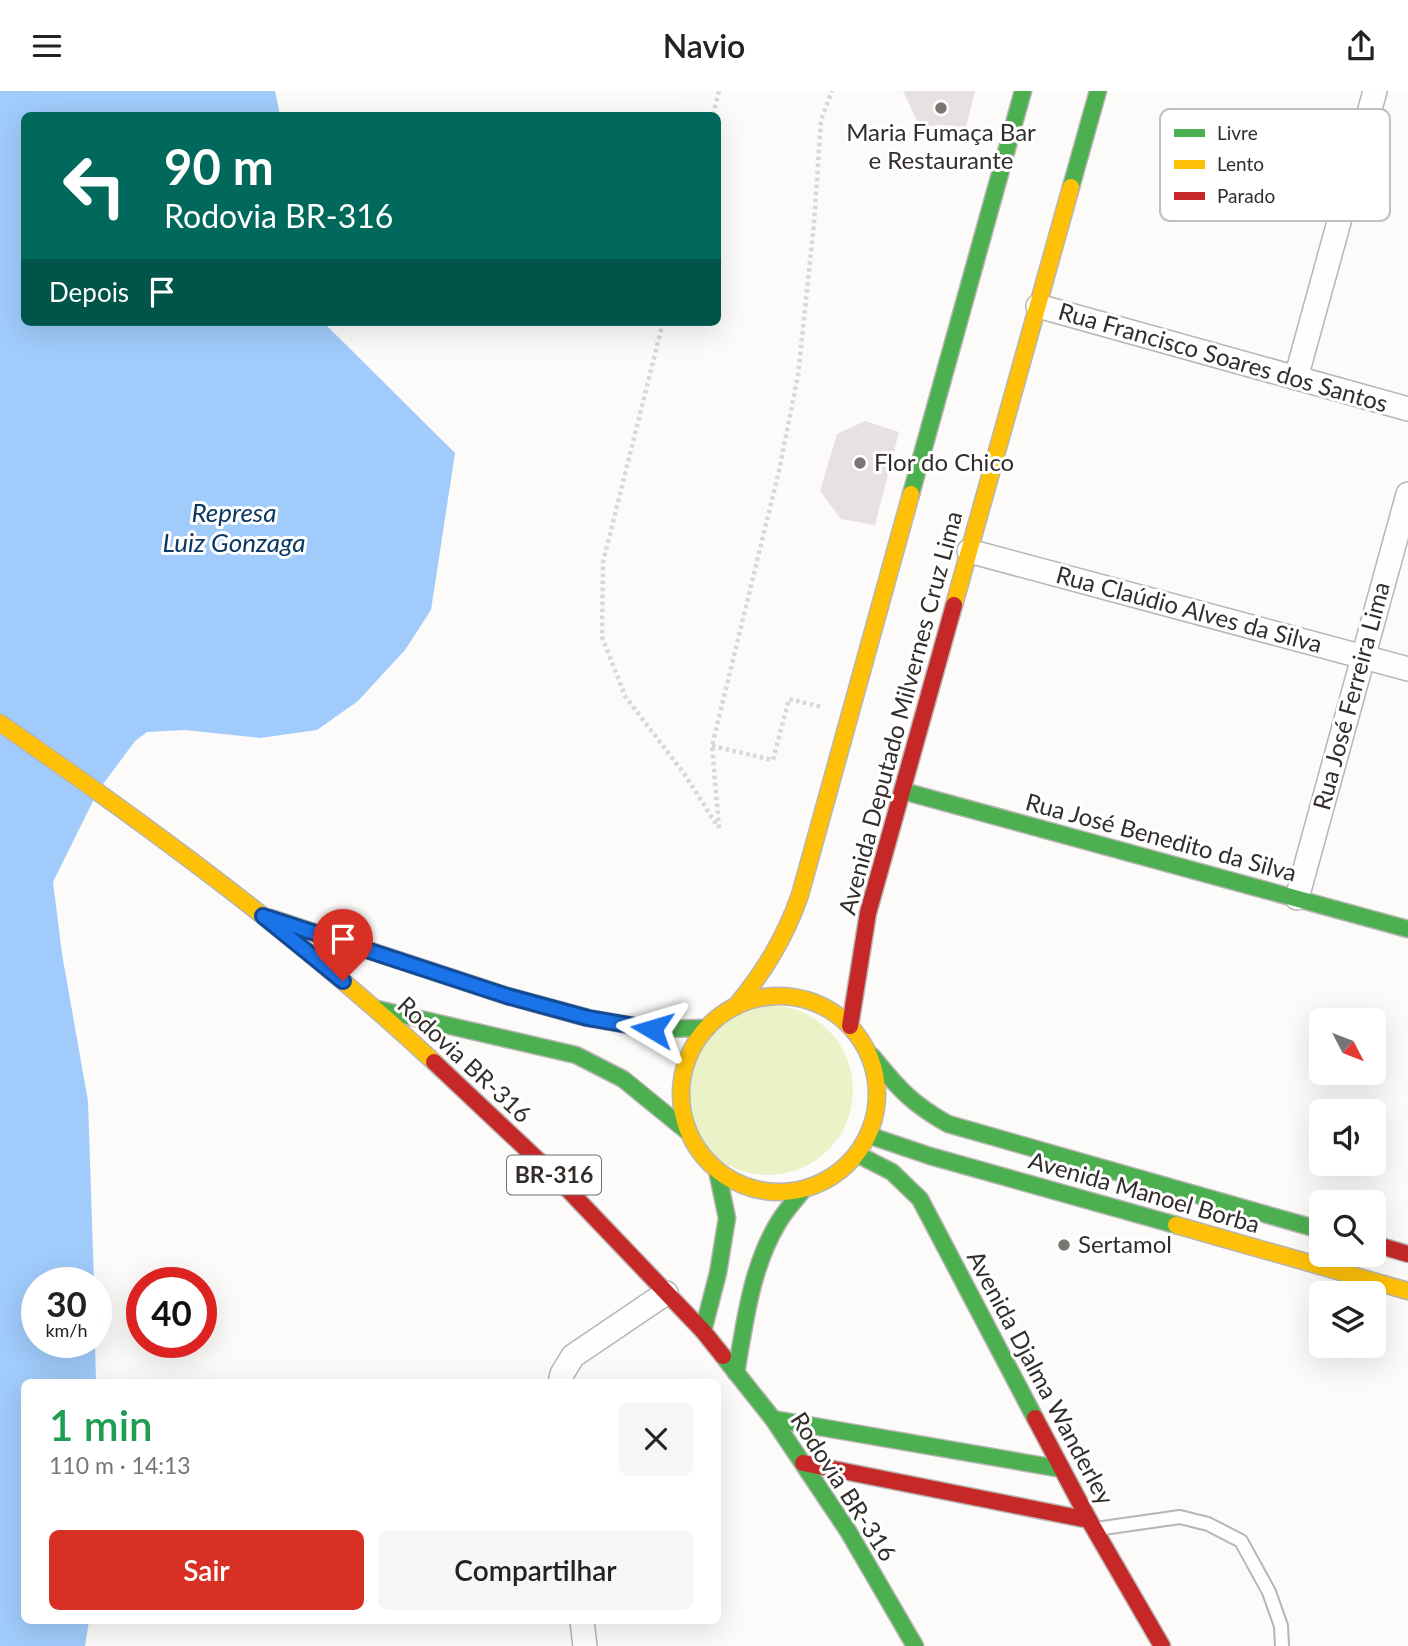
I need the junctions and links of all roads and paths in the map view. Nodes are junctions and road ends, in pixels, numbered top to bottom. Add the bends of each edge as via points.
1 (719, 91) edge
2 (832, 91) edge
3 (1023, 91) edge
4 (1098, 91) edge
5 (1375, 91) edge
6 (1370, 109) edge
7 (714, 112) edge
8 (1339, 221) edge
9 (1038, 306) junction
10 (662, 326) edge
11 (1296, 378) junction
12 (1408, 409) edge
13 (1408, 494) edge
14 (969, 551) junction
15 (1363, 657) junction
16 (1408, 669) edge
17 (789, 699) dead end
18 (0, 723) edge
19 (712, 746) junction
20 (903, 790) junction
21 (1297, 898) junction
22 (263, 916) junction
23 (1408, 929) edge
24 (735, 1007) junction
25 (377, 1009) junction
26 (850, 1026) junction
27 (707, 1028) junction
28 (867, 1050) junction
29 (688, 1132) junction
30 (868, 1135) junction
31 (857, 1154) junction
32 (717, 1170) junction
33 (804, 1189) junction
34 (1309, 1227) edge
35 (1386, 1246) edge
36 (1407, 1249) edge
37 (1400, 1289) edge
38 (666, 1293) junction
39 (703, 1331) junction
40 (736, 1373) junction
41 (561, 1379) edge
42 (773, 1419) junction
43 (803, 1463) junction
44 (1062, 1469) junction
45 (1092, 1525) junction
46 (582, 1624) edge
47 (585, 1646) edge
48 (915, 1646) edge
49 (1162, 1646) edge
50 (1282, 1646) edge

1 - 7 path
2 - 19 path via 821,120 798,375
3 - 24 main road, Avenida Deputado Milvernes Cruz Lima via 790,928 769,966
4 - 9 main road, Avenida Deputado Milvernes Cruz Lima
5 - 6 street
8 - 11 street
9 - 11 street, Rua Francisco Soares dos Santos
9 - 14 main road, Avenida Deputado Milvernes Cruz Lima
10 - 19 path via 603,562 602,637 625,696 719,828
11 - 12 street, Rua Francisco Soares dos Santos
13 - 15 street, Rua José Ferreira Lima
14 - 15 street, Rua Claúdio Alves da Silva
14 - 20 main road, Avenida Deputado Milvernes Cruz Lima
15 - 16 street, Rua Claúdio Alves da Silva
15 - 21 street, Rua José Ferreira Lima
17 - 19 path via 773,760
18 - 22 main road, Rodovia BR-316 / BR-316
20 - 21 main road, Rua José Benedito da Silva
20 - 26 main road, Avenida Deputado Milvernes Cruz Lima via 868,913
21 - 23 main road, Rua José Benedito da Silva
22 - 25 main road, Rodovia BR-316 / BR-316
22 - 27 main road via 588,1018 652,1029
24 - 26 main road via 765,998 796,998 816,1003
24 - 27 main road
25 - 29 main road via 602,1065 630,1081
25 - 38 main road, Rodovia BR-316 / BR-316 via 556,1177
26 - 28 main road
27 - 29 main road via 685,1067 681,1088
28 - 30 main road via 877,1092
28 - 34 main road, Avenida Manoel Borba via 901,1093 948,1124
29 - 32 main road
30 - 31 main road
30 - 37 main road, Avenida Manoel Borba
31 - 33 main road via 842,1170
31 - 44 main road, Avenida Djalma Wanderley via 887,1166 920,1199
32 - 33 main road via 758,1190
32 - 39 main road via 727,1218
33 - 40 main road via 778,1221 755,1273
35 - 36 main road
36 - 37 street
38 - 39 main road, Rodovia BR-316 / BR-316
38 - 41 street via 573,1356
39 - 40 main road, Rodovia BR-316 / BR-316
40 - 42 main road, Rodovia BR-316 / BR-316
42 - 43 main road, Rodovia BR-316 / BR-316
42 - 44 main road
43 - 45 main road
43 - 48 main road, Rodovia BR-316 / BR-316
44 - 45 main road, Avenida Djalma Wanderley
45 - 49 main road, Avenida Djalma Wanderley
45 - 50 lane via 1181,1517 1208,1524 1241,1541 1269,1593 1281,1626
46 - 47 street

